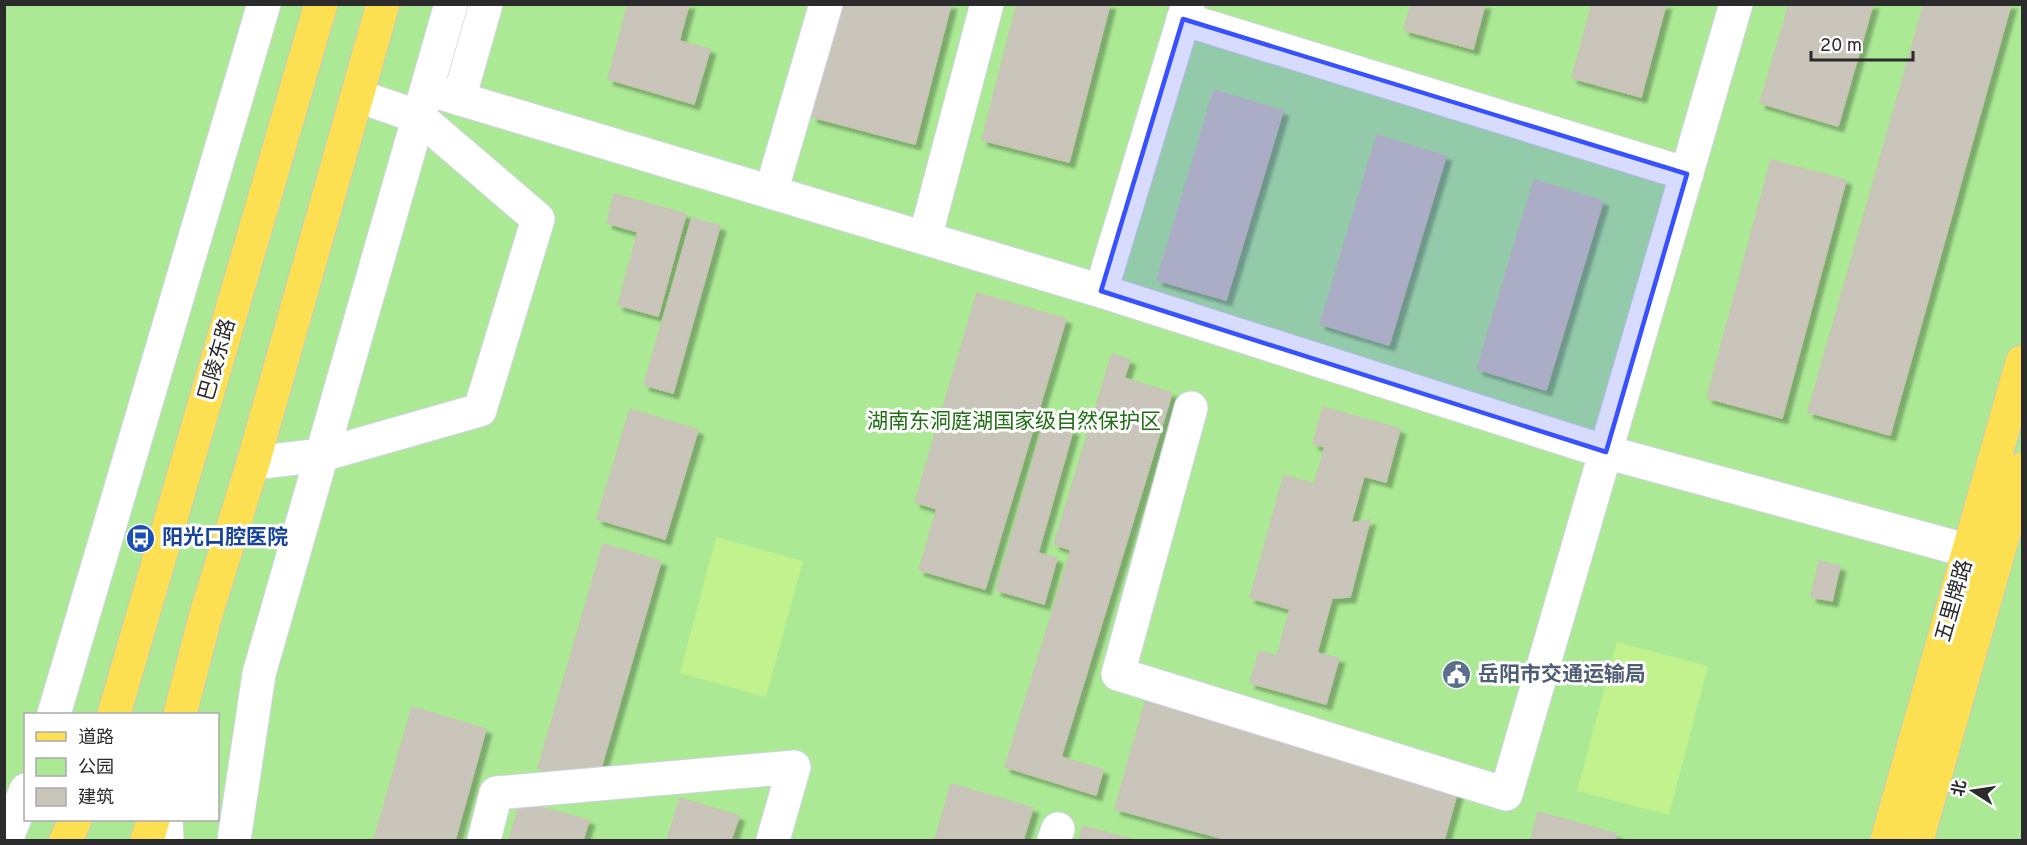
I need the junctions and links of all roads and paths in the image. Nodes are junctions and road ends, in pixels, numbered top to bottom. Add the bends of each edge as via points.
1 (264, 4) edge
2 (321, 4) edge
3 (383, 4) edge
4 (451, 4) edge
5 (486, 4) edge
6 (826, 4) edge
7 (987, 4) edge
8 (1736, 4) edge
9 (1186, 12) edge
10 (358, 96) junction
11 (459, 99) junction
12 (423, 103) junction
13 (1686, 174) junction
14 (771, 192) junction
15 (925, 238) junction
16 (1101, 291) junction
17 (2022, 362) edge
18 (1191, 408) dead end
19 (1606, 452) junction
20 (322, 455) junction
21 (254, 463) junction
22 (2022, 469) edge
23 (1969, 551) junction
24 (54, 713) edge
25 (114, 713) edge
26 (180, 713) edge
27 (24, 795) edge
28 (63, 821) edge
29 (74, 821) edge
30 (80, 821) edge
31 (86, 821) edge
32 (152, 821) edge
33 (161, 821) edge
34 (162, 821) edge
35 (162, 821) edge
36 (6, 840) edge
37 (51, 840) edge
38 (66, 840) edge
39 (74, 840) edge
40 (81, 840) edge
41 (147, 840) edge
42 (154, 840) edge
43 (161, 840) edge
44 (166, 840) edge
45 (234, 840) edge
46 (484, 840) edge
47 (773, 840) edge
48 (1887, 840) edge
49 (1917, 840) edge

1 - 24 street
2 - 25 main road, 巴陵东路
3 - 10 main road
4 - 12 street
5 - 11 street
6 - 14 street
7 - 15 street
8 - 13 street
9 - 13 street
9 - 16 street
10 - 12 street
10 - 21 main road
11 - 12 street
11 - 14 street
12 - 20 street
12 - 20 street via 538,219 480,410
13 - 19 street
14 - 15 street
15 - 16 street
16 - 19 street
17 - 23 main road, 五里牌路
18 - 19 street via 1118,674 1506,794
19 - 23 street
20 - 21 street
20 - 45 street via 259,674
21 - 26 main road via 206,614
22 - 49 main road, 五里牌路
23 - 48 main road, 五里牌路
27 - 36 street
28 - 37 street
29 - 38 main road
30 - 39 main road
31 - 40 main road
32 - 41 main road
33 - 42 main road
34 - 43 main road
35 - 44 street
46 - 47 street via 496,793 794,767

